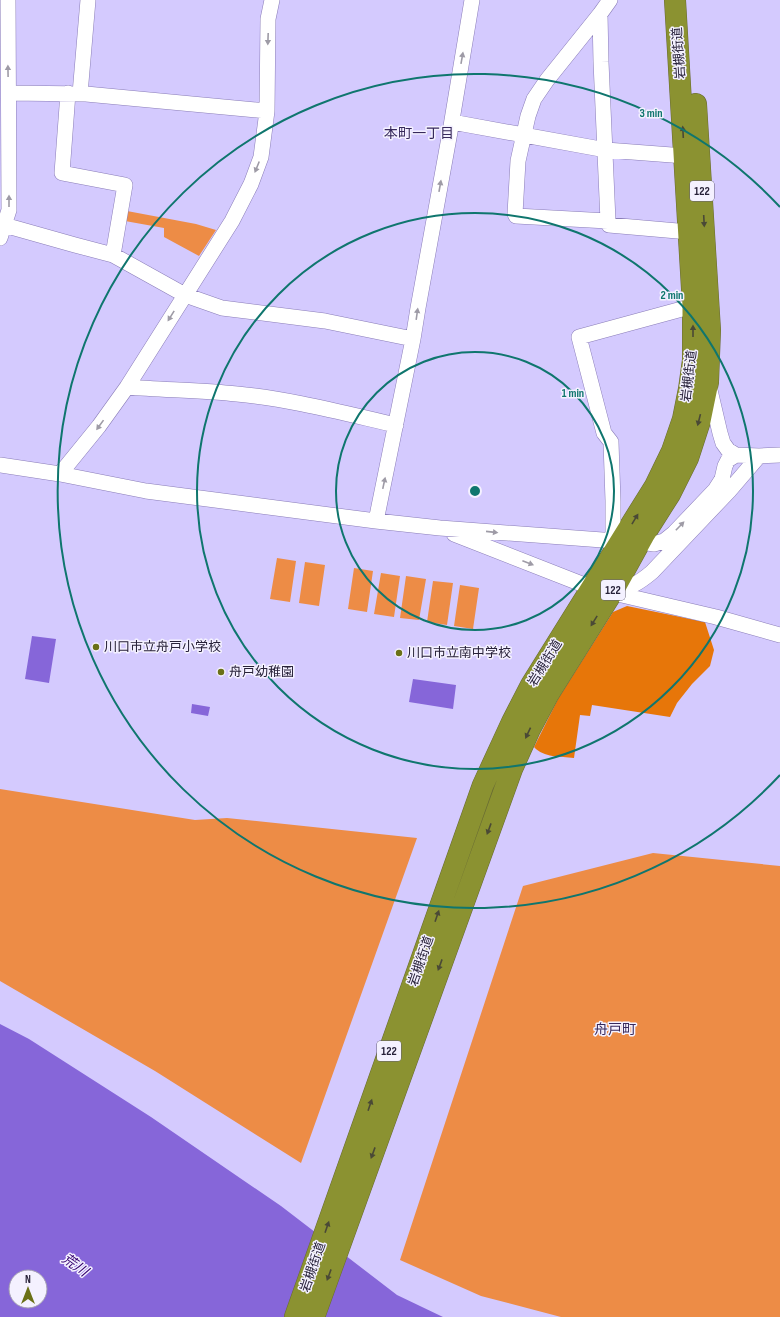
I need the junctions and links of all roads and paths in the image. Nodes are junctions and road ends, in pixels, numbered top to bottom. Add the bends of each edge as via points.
1 (8, 0) edge
2 (88, 0) edge
3 (272, 0) edge
4 (472, 0) edge
5 (610, 0) edge
6 (675, 0) edge
7 (689, 0) edge
8 (600, 14) junction
9 (74, 94) junction
10 (6, 97) edge
11 (268, 111) junction
12 (452, 122) junction
13 (525, 135) junction
14 (606, 150) junction
15 (685, 156) junction
16 (608, 221) junction
17 (2, 231) edge
18 (689, 232) junction
19 (113, 255) junction
20 (185, 295) junction
21 (693, 306) junction
22 (413, 339) junction
23 (708, 382) junction
24 (127, 386) junction
25 (396, 425) junction
26 (736, 455) junction
27 (780, 455) edge
28 (759, 456) junction
29 (0, 465) edge
30 (60, 474) junction
31 (376, 521) junction
32 (440, 528) junction
33 (648, 543) dead end
34 (592, 588) junction
35 (612, 593) junction
36 (780, 635) edge
37 (295, 1317) edge
38 (314, 1317) edge

10 -> 1 street
2 - 9 street
3 -> 11 street via 268,19
12 -> 4 street
5 - 8 street
15 -> 6 highway, 岩槻街道 / 122
7 -> 23 highway, 岩槻街道 / 122 via 710,330
8 - 13 street via 534,99
8 - 14 street
9 - 10 street
9 - 11 street
9 - 19 street via 62,173 125,185
17 -> 10 street via 9,210
11 -> 20 street via 261,157 250,184 232,221
12 - 13 street
22 -> 12 street
13 - 14 street
13 - 16 street via 518,161 516,216
14 - 15 street
14 - 16 street
15 - 18 highway, 岩槻街道 / 122
16 - 18 street via 609,225
17 - 19 street
18 - 21 highway, 岩槻街道 / 122
19 - 20 street
20 - 22 street via 222,308 325,321
20 -> 24 street
32 -> 21 street via 615,540 611,442 604,433 579,337
34 -> 21 highway, 岩槻街道 / 122 via 655,486 672,451 689,389 693,360
22 - 25 street
23 - 26 street via 723,443
23 -> 35 highway, 岩槻街道 / 122 via 700,421 688,458
24 - 25 street via 237,394 322,408
24 -> 30 street
31 -> 25 street
26 - 28 street
33 -> 26 street via 664,542 674,533 715,490 722,479 728,460
27 - 28 street
28 - 35 street via 652,572 628,589
29 - 30 street
30 - 31 street via 146,491
31 - 32 street
32 -> 34 street
34 - 35 street
37 -> 34 highway, 岩槻街道 / 122 via 483,785 531,685
35 - 36 street
35 -> 38 highway, 岩槻街道 / 122 via 548,695 502,792

